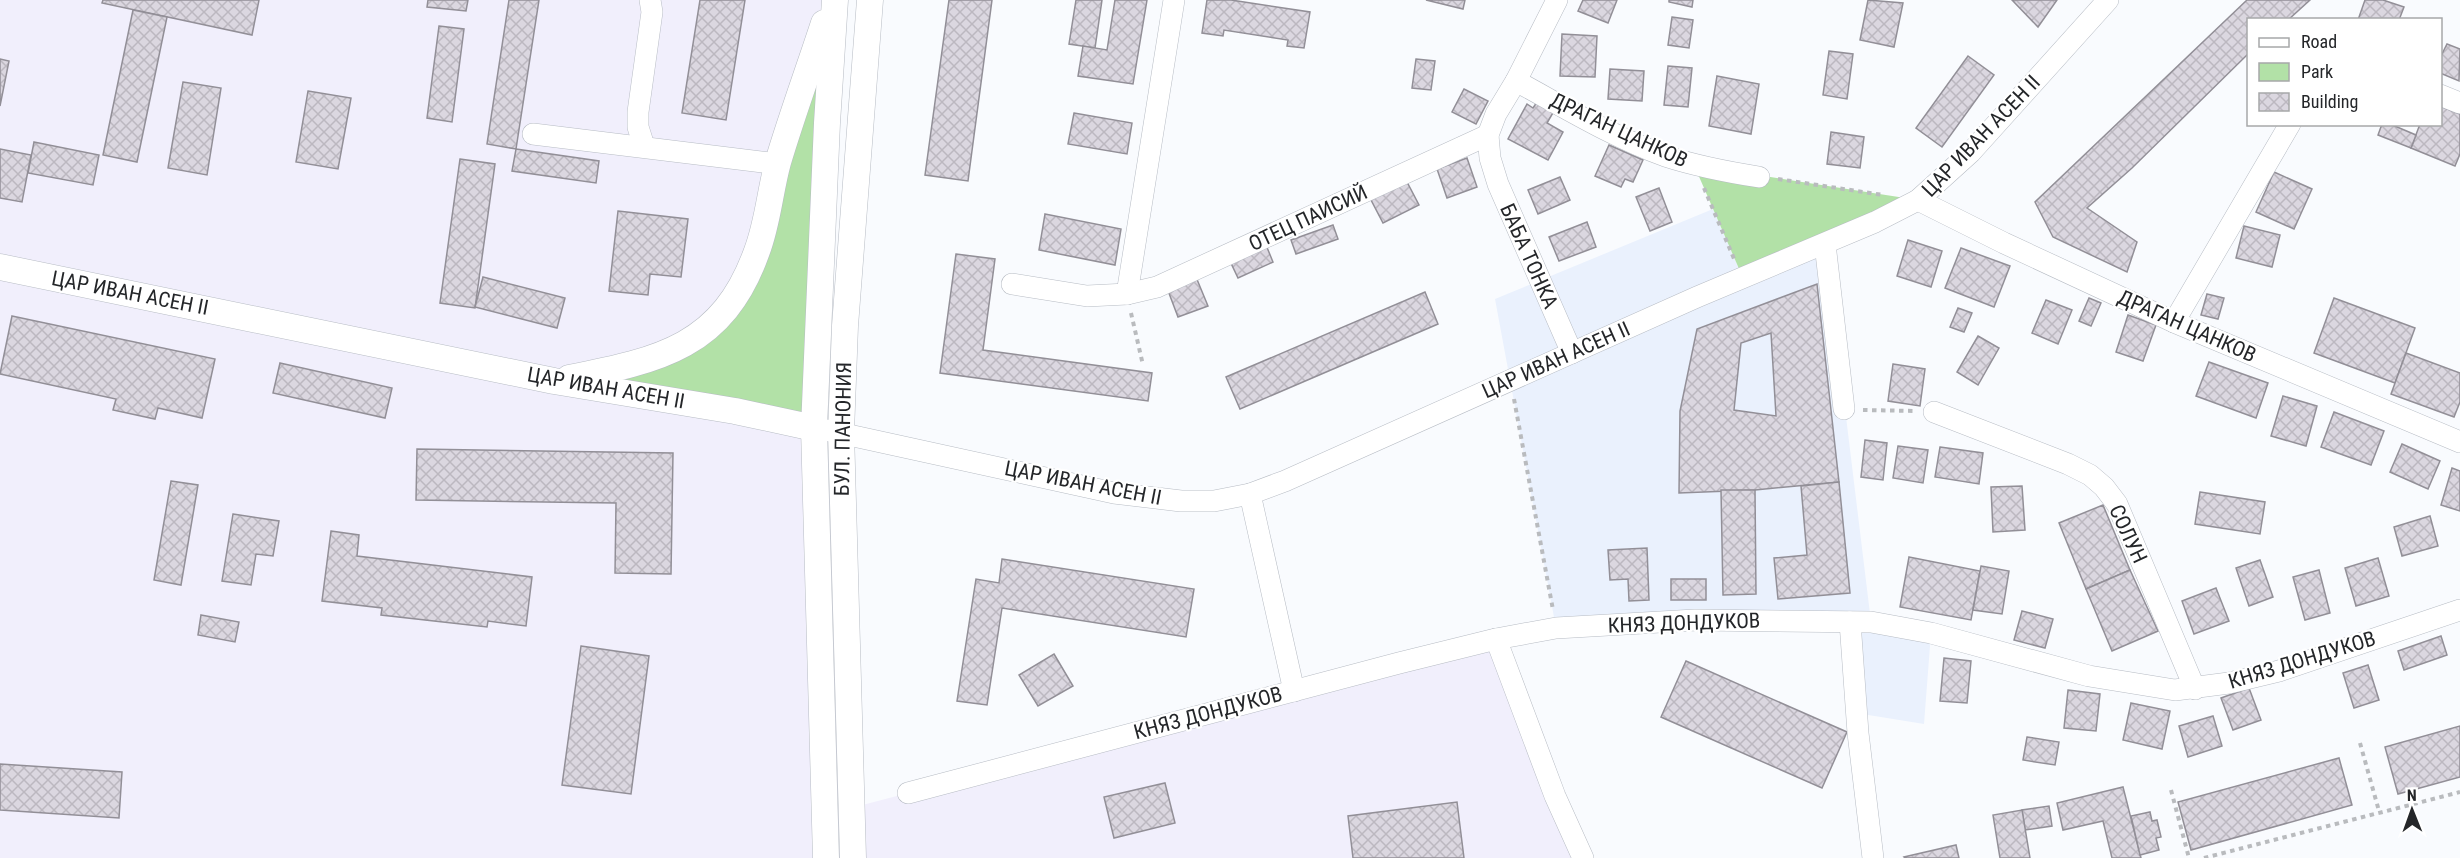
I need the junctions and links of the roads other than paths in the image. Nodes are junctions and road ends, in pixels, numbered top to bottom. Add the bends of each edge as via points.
1 (650, 0) edge
2 (833, 0) edge
3 (870, 0) edge
4 (1174, 0) edge
5 (1557, 0) edge
6 (2108, 0) edge
7 (1516, 81) junction
8 (2442, 95) edge
9 (2460, 103) edge
10 (2289, 126) edge
11 (533, 134) dead end
12 (1488, 135) junction
13 (644, 146) junction
14 (778, 164) junction
15 (1760, 177) road end
16 (1918, 200) junction
17 (1825, 244) junction
18 (0, 267) edge
19 (1012, 284) dead end
20 (1127, 294) junction
21 (2174, 322) junction
22 (1572, 353) junction
23 (554, 381) junction
24 (1844, 409) road end
25 (1934, 412) road end
26 (814, 428) junction
27 (841, 432) junction
28 (2460, 442) edge
29 (1250, 494) junction
30 (2460, 610) edge
31 (1850, 621) junction
32 (1496, 639) junction
33 (2195, 689) junction
34 (1294, 691) junction
35 (908, 793) dead end
36 (826, 858) edge
37 (854, 858) edge
38 (1583, 858) edge
39 (1873, 858) edge

1 - 13 street via 652,12 638,112
2 - 14 main road
2 - 26 main road, БУЛ. ПАНОНИЯ
3 - 27 main road, БУЛ. ПАНОНИЯ
4 - 20 street
5 - 7 street
6 - 16 street, ЦАР ИВАН АСЕН II via 1971,152
7 - 12 street
7 - 15 street, ДРАГАН ЦАНКОВ via 1663,155
8 - 9 street
10 - 21 street
11 - 13 street
12 - 20 street, ОТЕЦ ПАИСИЙ via 1157,287
12 - 22 street, БАБА ТОНКА via 1498,184
13 - 14 street
14 - 23 main road via 753,260 731,302 708,328 682,347 651,358
16 - 17 street, ЦАР ИВАН АСЕН II
16 - 21 street, ДРАГАН ЦАНКОВ
17 - 22 street, ЦАР ИВАН АСЕН II
17 - 24 street
18 - 23 main road, ЦАР ИВАН АСЕН II
19 - 20 street, ОТЕЦ ПАИСИЙ via 1087,296
21 - 28 street, ДРАГАН ЦАНКОВ
22 - 29 street, ЦАР ИВАН АСЕН II
23 - 26 main road, ЦАР ИВАН АСЕН II
25 - 33 street, СОЛУН via 2068,464 2104,487 2117,504
26 - 27 street, ЦАР ИВАН АСЕН II
26 - 36 main road, БУЛ. ПАНОНИЯ
27 - 29 street, ЦАР ИВАН АСЕН II via 1114,493 1192,501
27 - 37 main road, БУЛ. ПАНОНИЯ
29 - 34 street
30 - 33 street, КНЯЗ ДОНДУКОВ via 2279,671
31 - 32 street, КНЯЗ ДОНДУКОВ via 1695,620 1556,628
31 - 33 street, КНЯЗ ДОНДУКОВ via 1931,633 2121,682
31 - 39 street
32 - 34 street, КНЯЗ ДОНДУКОВ
32 - 38 street via 1555,796
34 - 35 street, КНЯЗ ДОНДУКОВ

